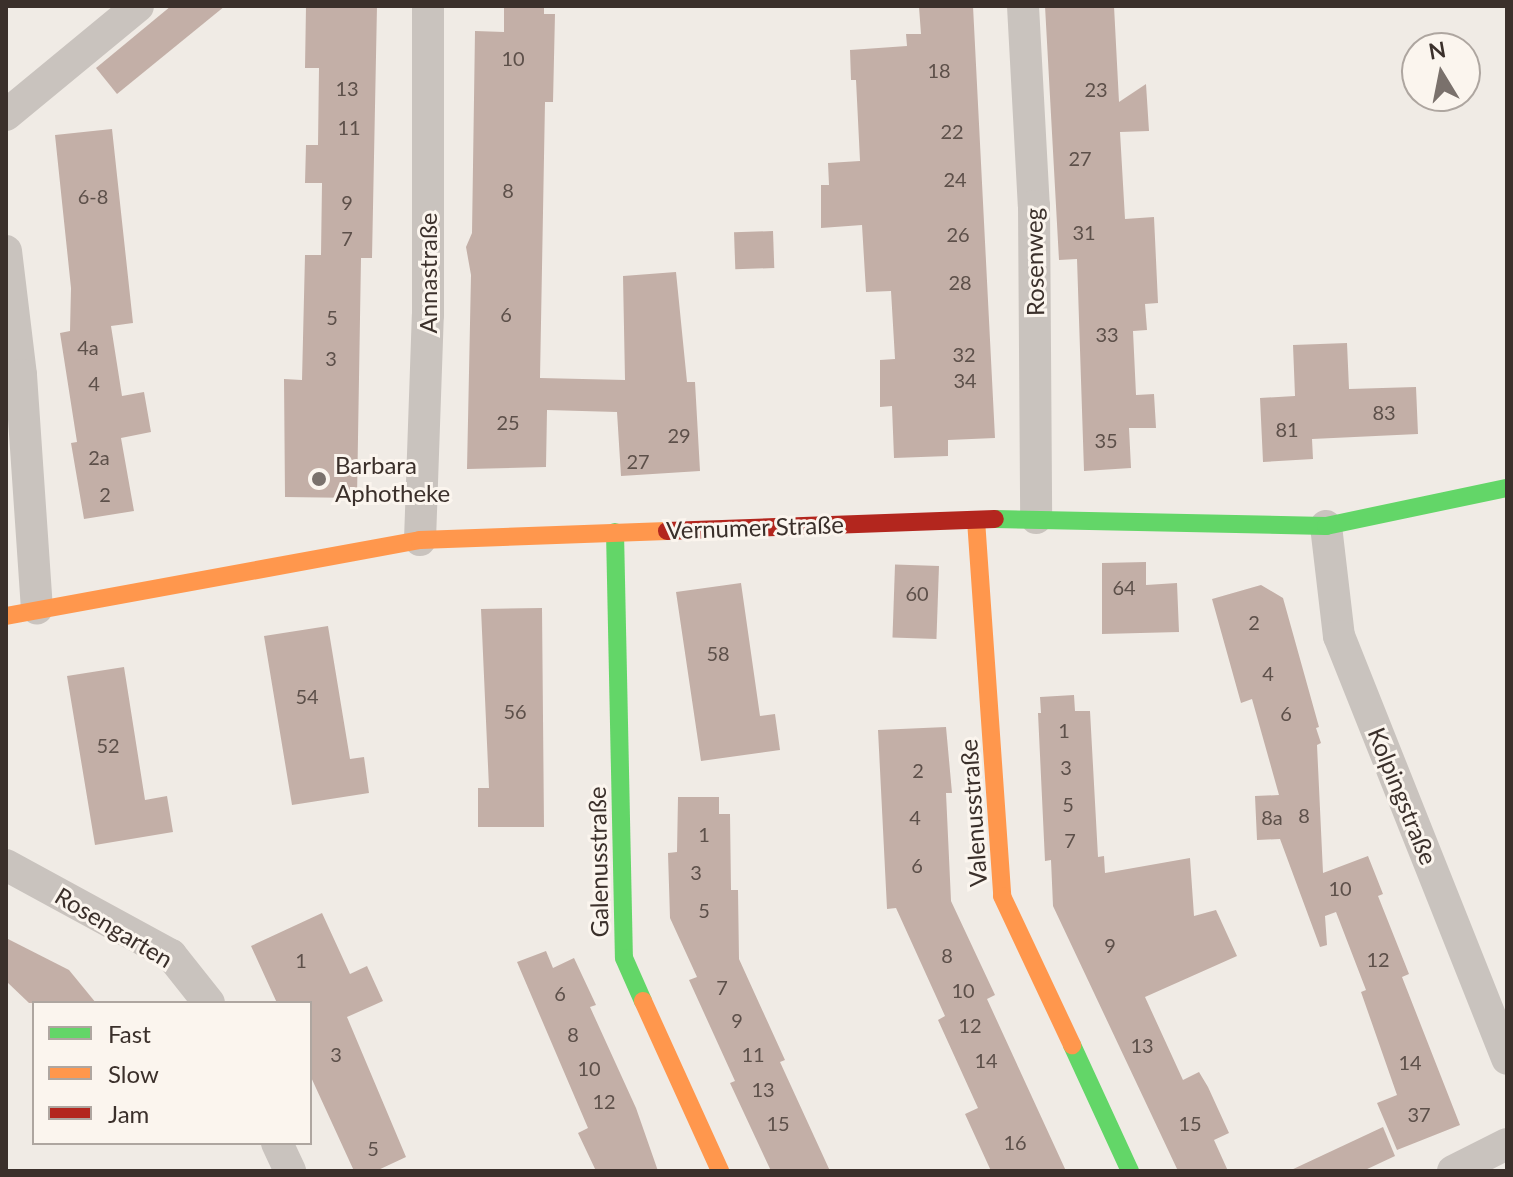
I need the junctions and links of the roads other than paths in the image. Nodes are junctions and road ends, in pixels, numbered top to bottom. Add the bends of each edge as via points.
1 (138, 6) edge
2 (428, 6) edge
3 (1023, 6) edge
4 (6, 115) edge
5 (6, 251) edge
6 (1507, 488) edge
7 (1036, 518) junction
8 (976, 520) junction
9 (1326, 526) junction
10 (615, 532) junction
11 (420, 540) junction
12 (21, 612) edge
13 (6, 865) edge
14 (207, 1001) edge
15 (1507, 1059) edge
16 (1507, 1144) edge
17 (278, 1145) edge
18 (290, 1171) edge
19 (720, 1171) edge
20 (1130, 1171) edge
21 (1453, 1171) edge

1 - 4 street
2 - 11 street, Annastraße via 428,315
3 - 7 street, Rosenweg via 1034,206
5 - 12 street via 21,375
6 - 9 street, Vernumer Straße
7 - 8 street, Vernumer Straße
7 - 9 street, Vernumer Straße
8 - 10 street, Vernumer Straße
8 - 20 street, Valenusstraße via 1002,896
9 - 15 street, Kolpingstraße via 1339,636
10 - 11 street, Vernumer Straße
10 - 19 street, Galenusstraße via 624,958
11 - 12 street, Vernumer Straße
13 - 14 street, Rosengarten via 171,955
16 - 21 street
17 - 18 street

